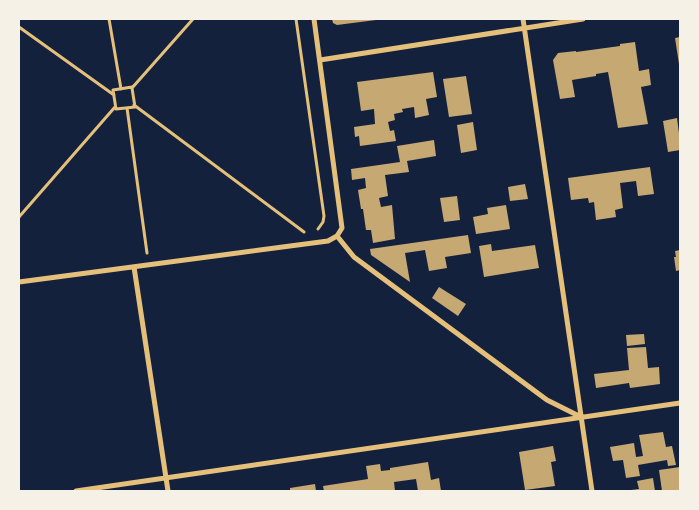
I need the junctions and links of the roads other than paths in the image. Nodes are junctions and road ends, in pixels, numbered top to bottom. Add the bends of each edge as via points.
1 (314, 19) edge
2 (523, 19) edge
3 (583, 19) edge
4 (524, 28) junction
5 (320, 60) junction
6 (337, 236) junction
7 (134, 267) junction
8 (19, 282) edge
9 (680, 403) edge
10 (581, 417) junction
11 (166, 479) junction
12 (76, 491) edge
13 (168, 491) edge
14 (592, 491) edge

1 - 5 street
2 - 4 street
3 - 4 street
4 - 5 street
4 - 10 street
5 - 6 street via 342,228
6 - 7 street via 328,241
6 - 10 street via 354,257 547,400
7 - 8 street
7 - 11 street
9 - 10 street
10 - 11 street
10 - 14 street
11 - 12 street
11 - 13 street

